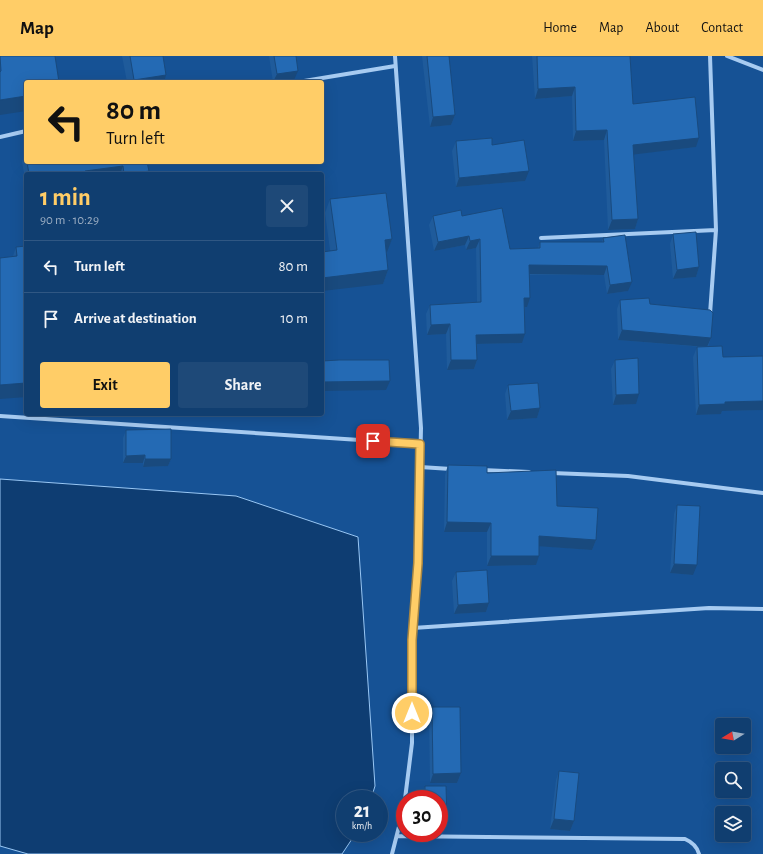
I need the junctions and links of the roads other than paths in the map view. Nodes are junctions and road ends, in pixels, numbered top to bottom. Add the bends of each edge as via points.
1 (395, 56) edge
2 (710, 56) edge
3 (727, 56) edge
4 (395, 66) junction
5 (763, 70) edge
6 (310, 80) edge
7 (24, 131) edge
8 (0, 137) edge
9 (716, 230) junction
10 (541, 238) dead end
11 (710, 319) edge
12 (0, 416) edge
13 (420, 444) junction
14 (420, 467) junction
15 (459, 469) edge
16 (475, 470) edge
17 (537, 472) edge
18 (545, 472) edge
19 (763, 493) edge
20 (763, 609) edge
21 (413, 628) junction
22 (406, 790) edge
23 (448, 837) edge
24 (396, 840) edge
25 (392, 854) edge
26 (699, 854) edge

1 - 4 street
2 - 9 street
3 - 5 street
4 - 6 street
4 - 13 street
7 - 8 street
9 - 10 street
9 - 11 street
12 - 13 street
13 - 14 street
14 - 15 street
14 - 21 street via 418,563
16 - 17 street
18 - 19 street via 628,476
20 - 21 street via 709,608
21 - 22 street via 412,743
23 - 26 street via 685,839 693,843
24 - 25 street

